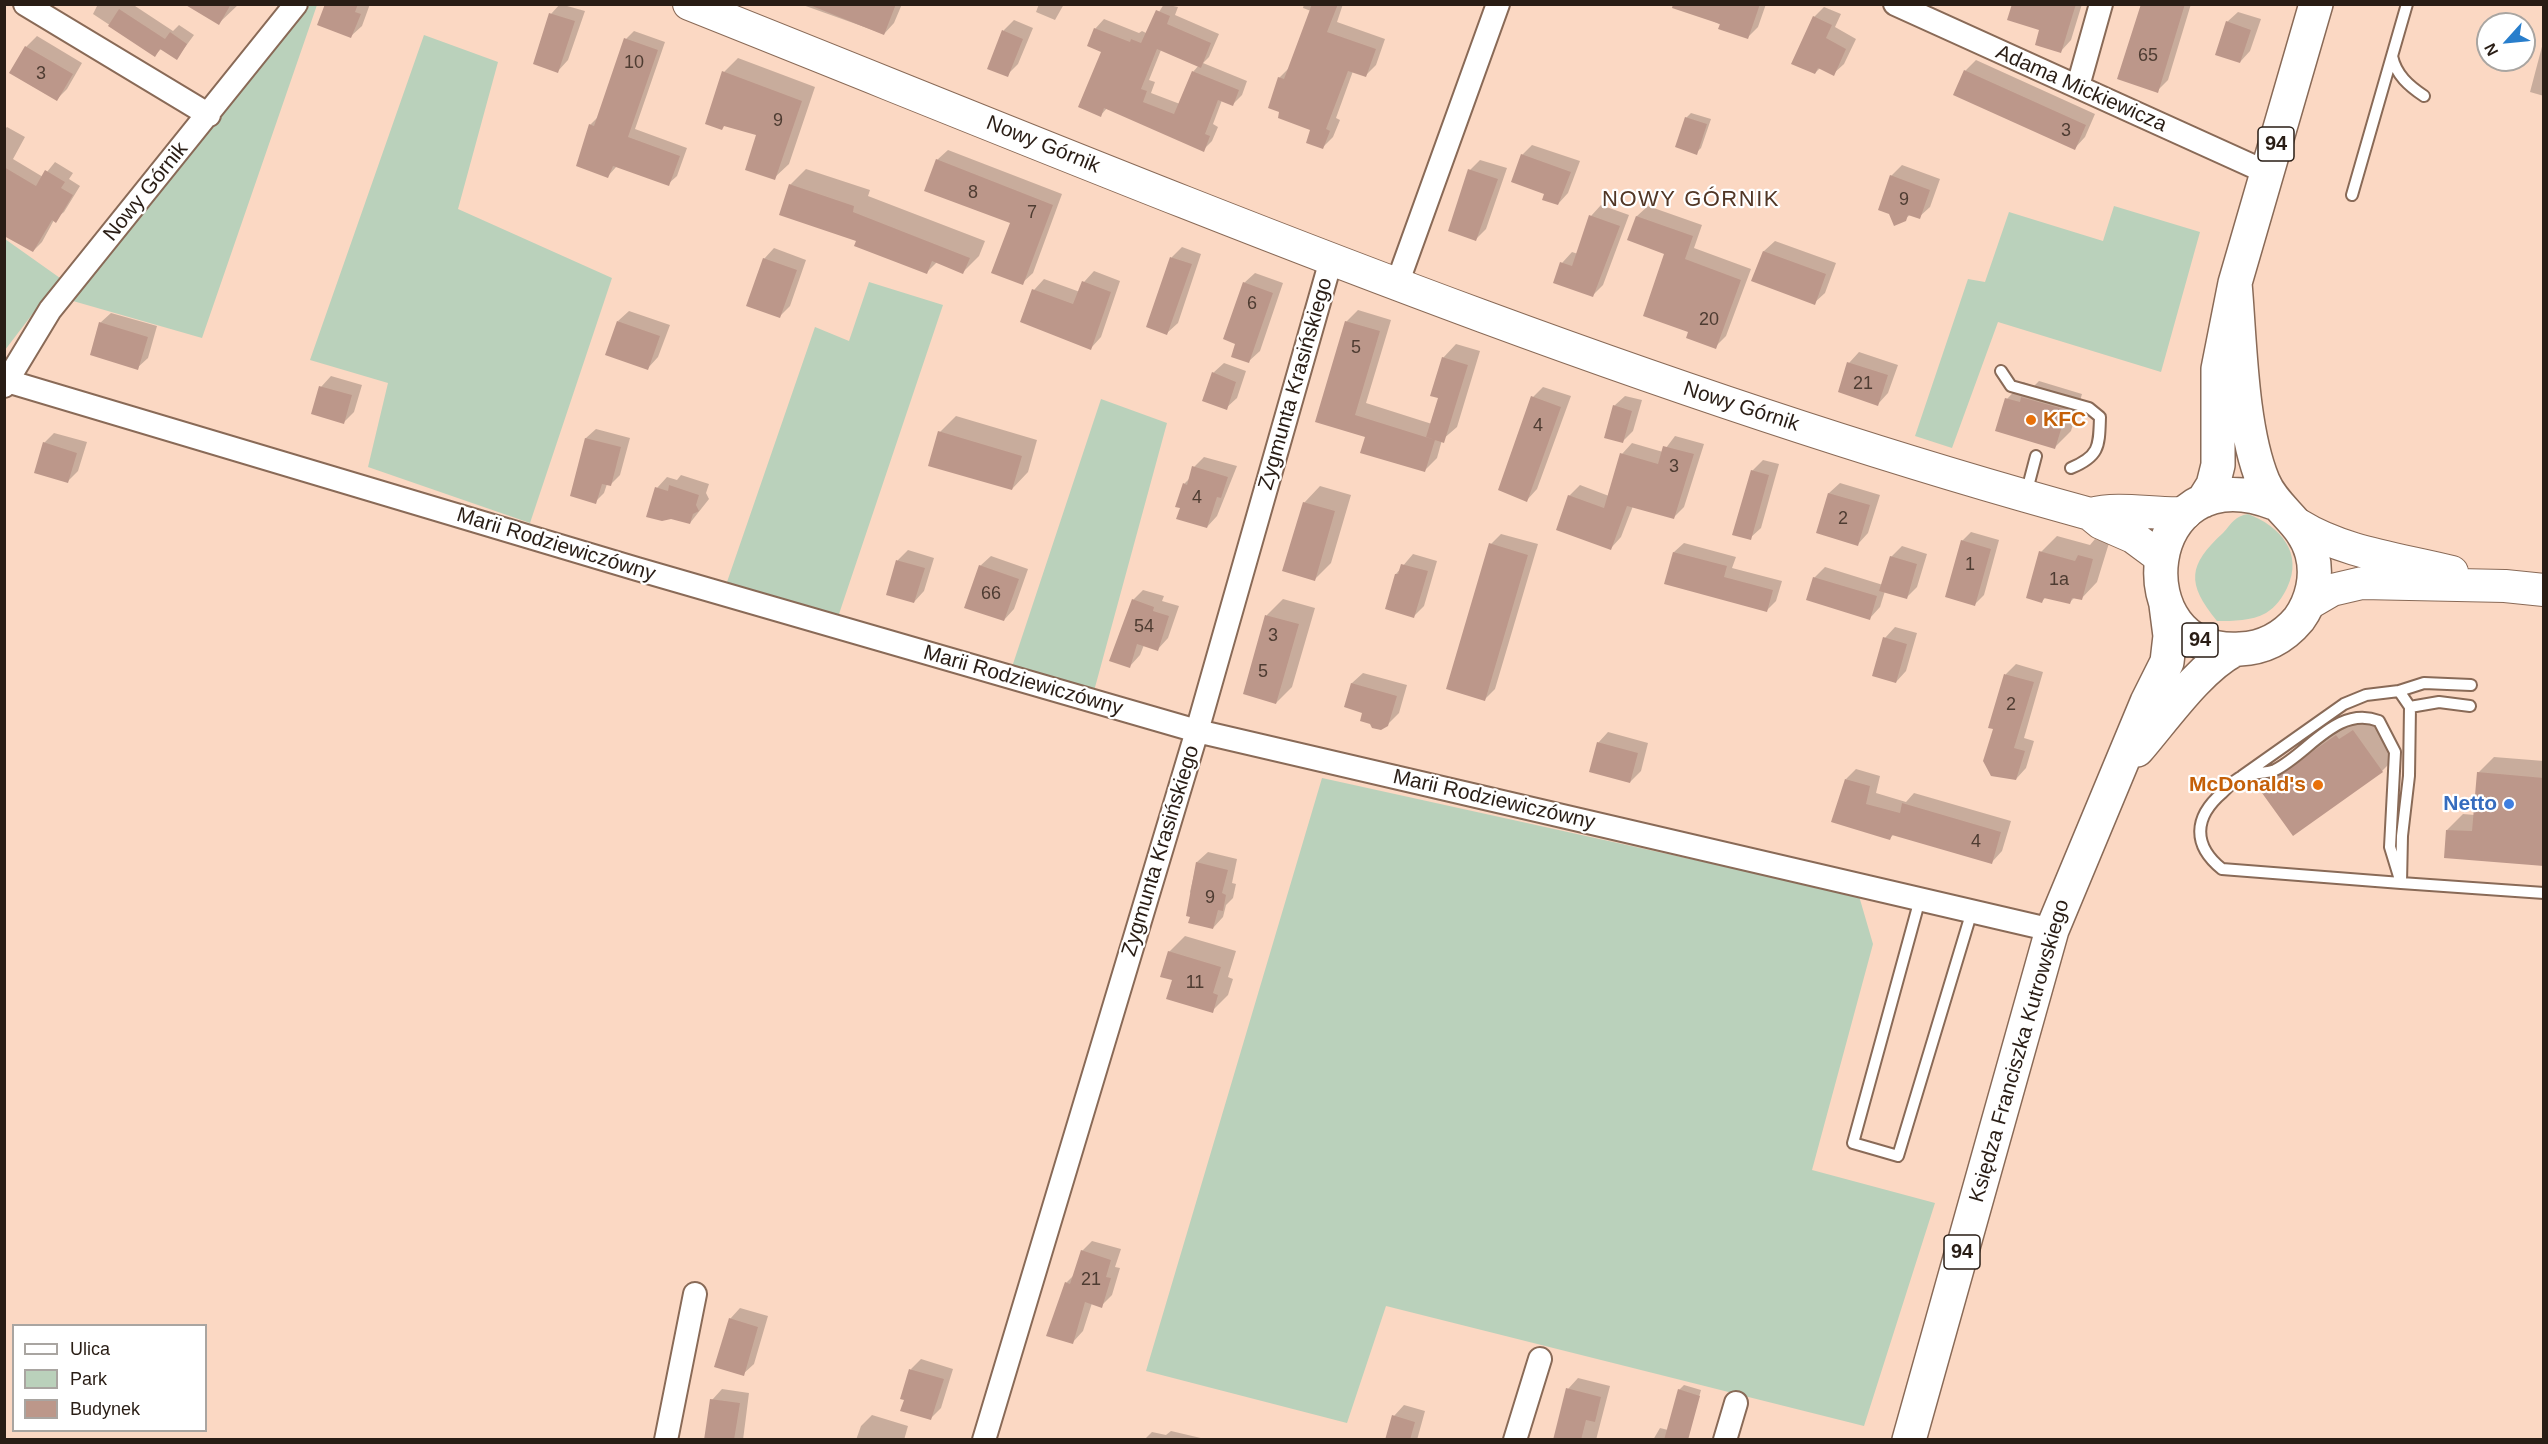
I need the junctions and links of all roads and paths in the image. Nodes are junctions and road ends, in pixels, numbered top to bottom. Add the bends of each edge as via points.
1 (25, 4) edge
2 (296, 4) edge
3 (689, 4) edge
4 (1498, 4) edge
5 (2101, 4) edge
6 (2316, 4) edge
7 (2407, 4) edge
8 (1897, 5) edge
9 (2392, 56) junction
10 (2078, 86) junction
11 (2424, 96) dead end
12 (209, 115) junction
13 (2268, 173) junction
14 (2352, 195) dead end
15 (1331, 260) junction
16 (2235, 283) junction
17 (1397, 284) junction
18 (2001, 371) dead end
19 (6, 383) edge
20 (2036, 456) dead end
21 (2070, 468) dead end
22 (2025, 497) junction
23 (2274, 503) junction
24 (2194, 507) junction
25 (2090, 514) junction
26 (2299, 525) junction
27 (2160, 557) junction
28 (2505, 586) junction
29 (2544, 590) edge
30 (2308, 604) junction
31 (2166, 605) junction
32 (2234, 650) junction
33 (2471, 685) dead end
34 (2399, 691) junction
35 (2470, 706) dead end
36 (2409, 707) junction
37 (1197, 731) junction
38 (2118, 772) junction
39 (2242, 776) junction
40 (2401, 883) junction
41 (2544, 892) edge
42 (1920, 899) junction
43 (1972, 910) junction
44 (2052, 930) junction
45 (695, 1294) dead end
46 (1540, 1359) dead end
47 (1736, 1402) dead end
48 (666, 1440) edge
49 (984, 1440) edge
50 (1515, 1440) edge
51 (1725, 1440) edge
52 (1909, 1440) edge

1 - 12 street
2 - 12 street, Nowy Górnik
3 - 15 street, Nowy Górnik
4 - 17 street
5 - 10 street
6 - 13 main road, 94
7 - 9 lane
8 - 10 street, Adama Mickiewicza
9 - 11 lane via 2398,73
9 - 14 lane
10 - 13 street, Adama Mickiewicza
12 - 19 street, Nowy Górnik via 50,310
13 - 16 main road, 94
15 - 17 street, Nowy Górnik
15 - 37 street, Zygmunta Krasińskiego
16 - 23 main road, 94 via 2245,403 2256,464
16 - 24 main road, 94 via 2218,369 2218,465 2213,485
17 - 22 street, Nowy Górnik via 1714,400
18 - 21 lane via 2011,386 2089,408 2100,417 2094,455
19 - 37 street, Marii Rodziewiczówny
20 - 22 lane
22 - 25 street, Nowy Górnik
23 - 24 main road, 94 via 2238,494
23 - 26 main road, 94
24 - 25 street, Nowy Górnik via 2144,514 2105,510
24 - 27 main road, 94 via 2169,533
25 - 27 street, Nowy Górnik
26 - 28 street via 2353,549
26 - 30 main road, 94 via 2314,563
27 - 31 main road, 94 via 2159,582
28 - 29 street
28 - 30 street via 2362,583 2332,590
30 - 32 main road, 94 via 2290,629 2278,638
31 - 32 main road, 94 via 2177,623 2193,637
31 - 38 main road, Księdza Franciszka Kutrowskiego / 94 via 2170,636 2167,662
32 - 38 main road, Księdza Franciszka Kutrowskiego / 94 via 2189,690
33 - 34 lane via 2424,683
34 - 36 lane
34 - 39 lane via 2366,695 2344,704
35 - 36 lane via 2439,702
36 - 40 lane via 2409,776
37 - 42 street, Marii Rodziewiczówny
37 - 49 street, Zygmunta Krasińskiego
38 - 44 main road, Księdza Franciszka Kutrowskiego / 94
39 - 40 lane via 2203,811 2199,829 2211,860 2223,869
39 - 40 lane via 2274,770 2349,718 2379,721 2394,752 2390,847
40 - 41 lane
42 - 43 street, Marii Rodziewiczówny
42 - 43 lane via 1853,1143 1898,1156
43 - 44 street, Marii Rodziewiczówny
44 - 52 main road, Księdza Franciszka Kutrowskiego / 94
45 - 48 street
46 - 50 street
47 - 51 street

